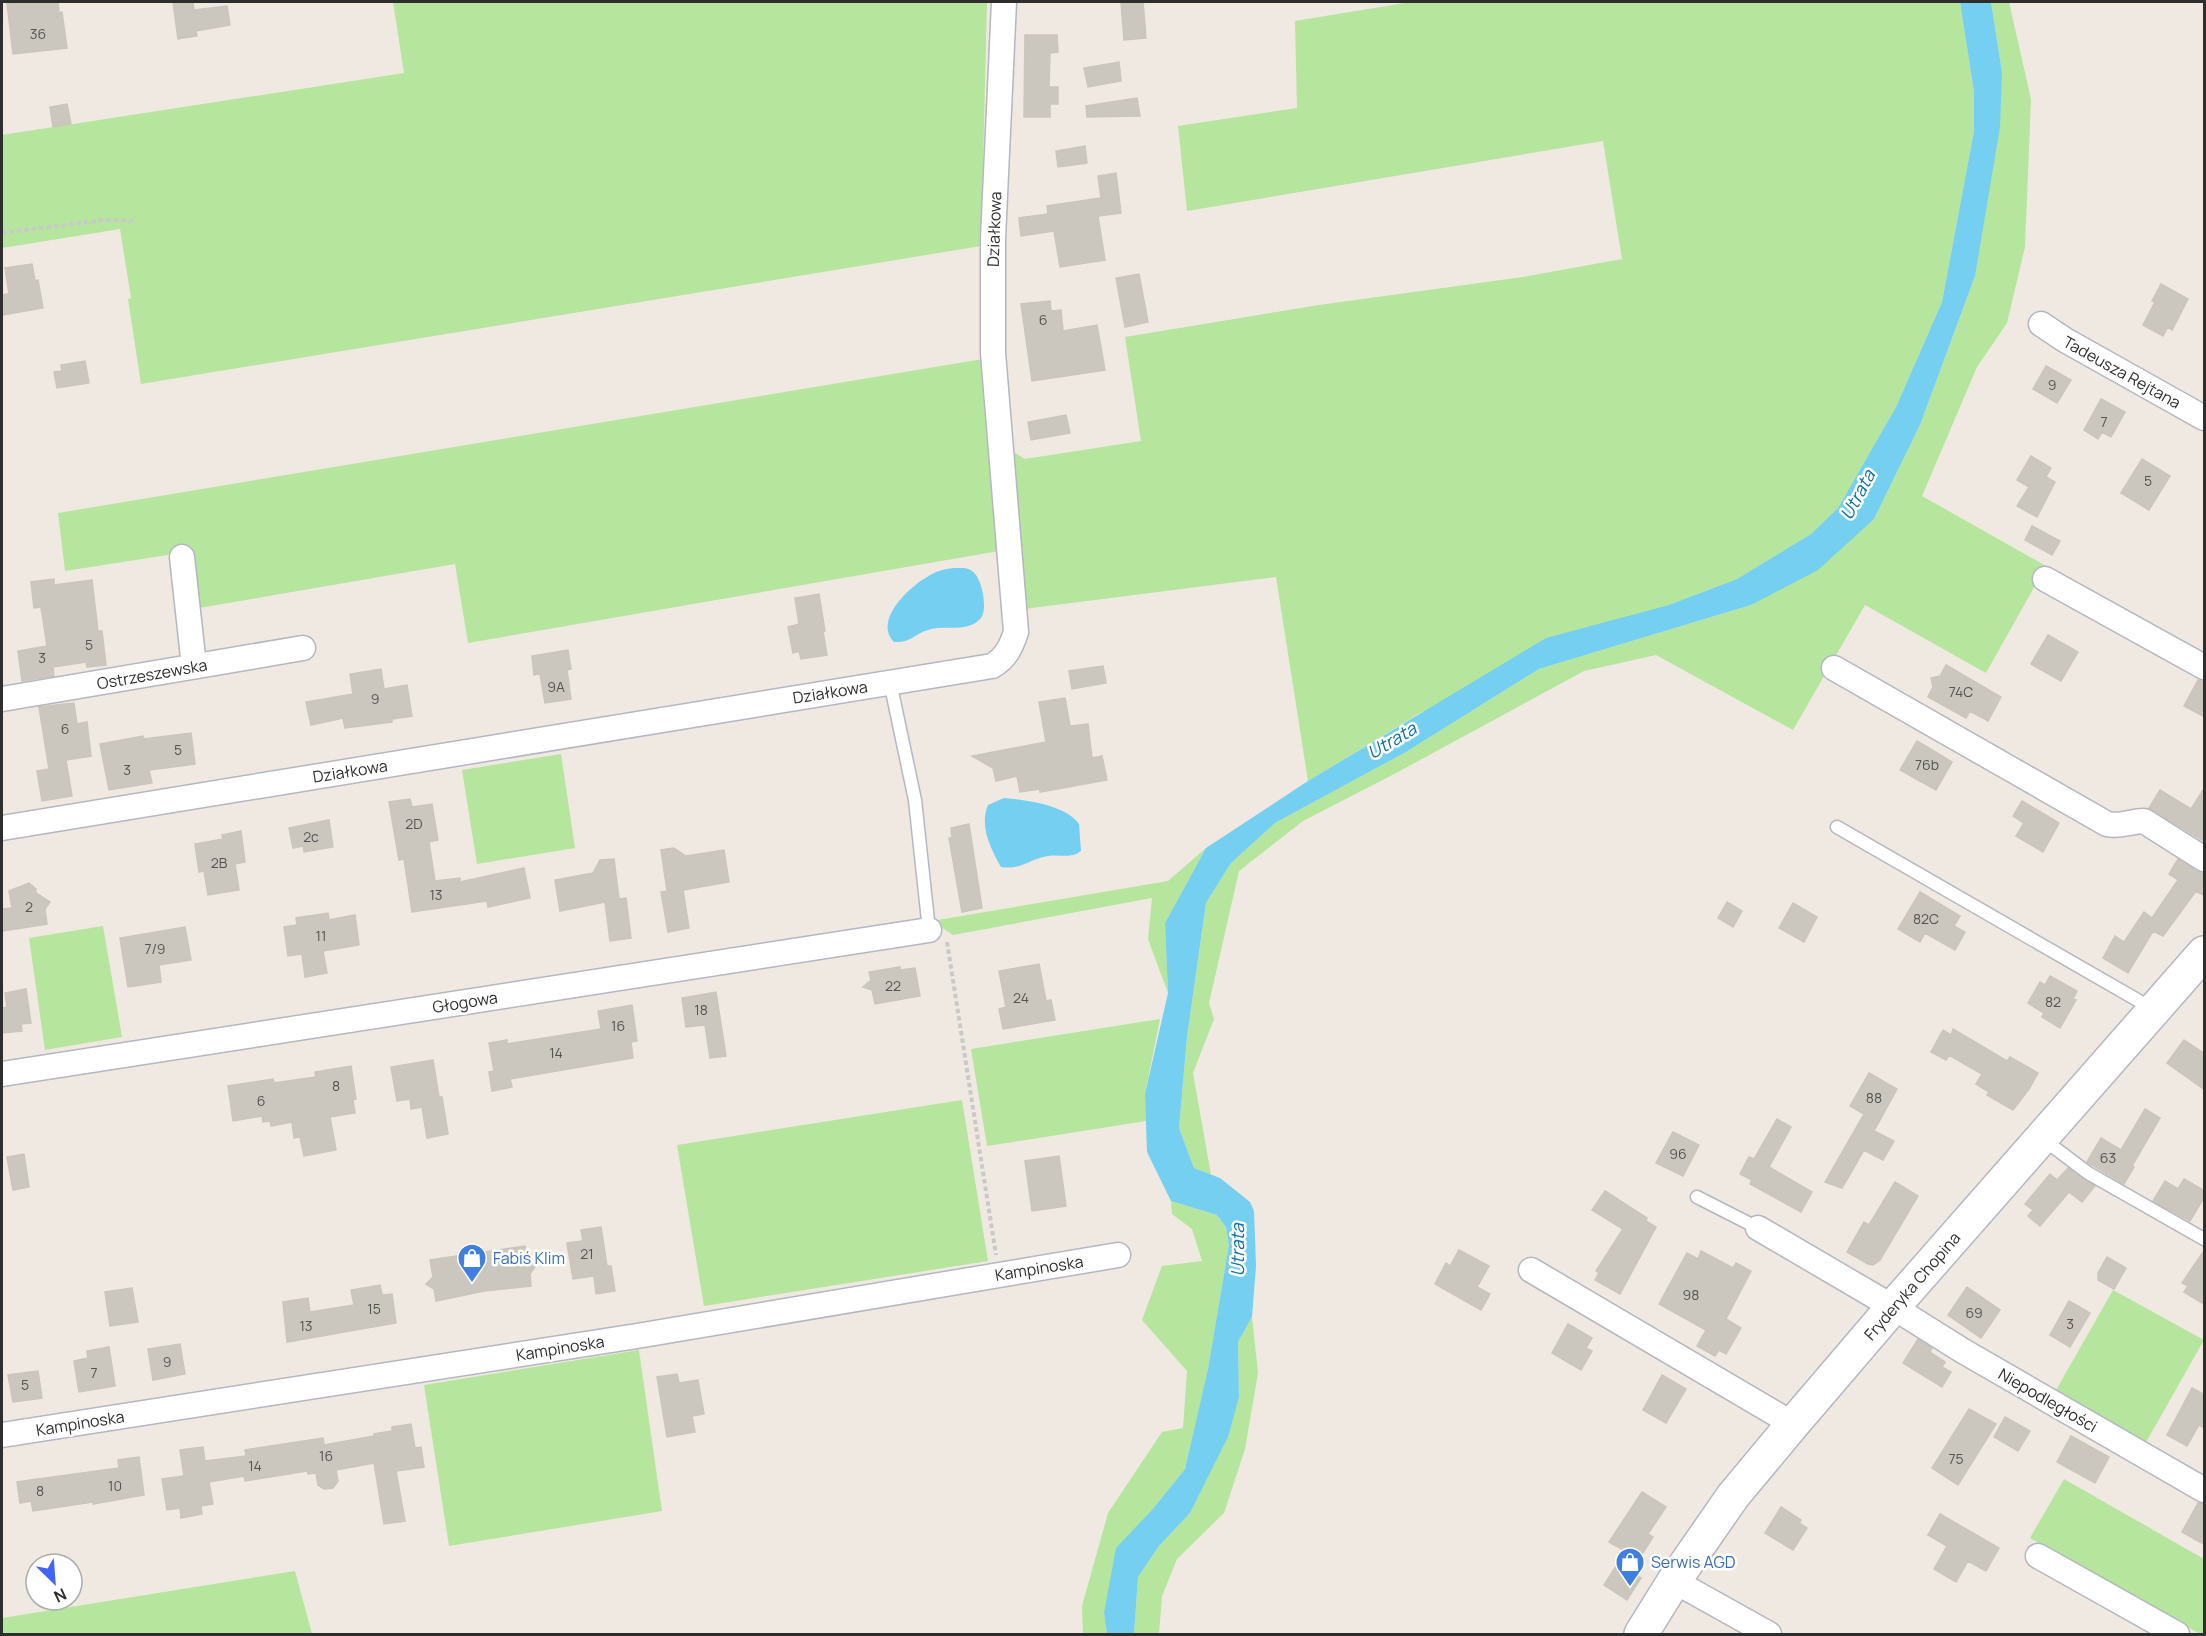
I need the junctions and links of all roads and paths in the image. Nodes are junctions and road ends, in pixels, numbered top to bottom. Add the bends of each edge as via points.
1 (1004, 2) edge
2 (136, 221) dead end
3 (2, 233) edge
4 (2041, 324) dead end
5 (2205, 418) edge
6 (182, 557) dead end
7 (2045, 579) dead end
8 (303, 648) dead end
9 (194, 666) junction
10 (2205, 667) edge
11 (1834, 668) dead end
12 (890, 682) junction
13 (2, 699) edge
14 (1837, 827) dead end
15 (2, 828) edge
16 (2205, 859) edge
17 (929, 930) junction
18 (2203, 959) edge
19 (2156, 1010) junction
20 (2, 1074) edge
21 (2043, 1138) junction
22 (1697, 1197) dead end
23 (1758, 1228) joint
24 (2205, 1239) edge
25 (1118, 1255) dead end
26 (1530, 1270) dead end
27 (998, 1274) junction
28 (1893, 1307) junction
29 (1792, 1424) junction
30 (2, 1435) edge
31 (2205, 1490) edge
32 (2038, 1556) dead end
33 (1674, 1581) junction
34 (1641, 1635) edge
35 (1768, 1635) edge
36 (2176, 1635) edge

1 - 12 street, Działkowa via 993,238 993,353 1016,632 1009,650 992,666
2 - 3 path via 104,220
4 - 5 street, Tadeusza Rejtana
6 - 9 street
7 - 10 street
8 - 9 street, Ostrzeszewska
9 - 13 street, Ostrzeszewska
11 - 16 street via 2107,824 2144,821
12 - 15 street, Działkowa
12 - 17 lane via 915,800
14 - 19 lane
17 - 20 street, Głogowa
17 - 27 path via 939,930 948,945
18 - 19 main road, Fryderyka Chopina
19 - 21 main road, Fryderyka Chopina
21 - 24 lane via 2088,1173
21 - 28 main road, Fryderyka Chopina
22 - 23 lane
23 - 28 street, Niepodległości
25 - 27 street, Kampinoska
26 - 29 street
27 - 30 street, Kampinoska via 637,1336
28 - 29 main road, Fryderyka Chopina
28 - 31 street, Niepodległości
29 - 33 main road, Fryderyka Chopina via 1733,1496
32 - 36 street
33 - 34 main road, Fryderyka Chopina
33 - 35 street

